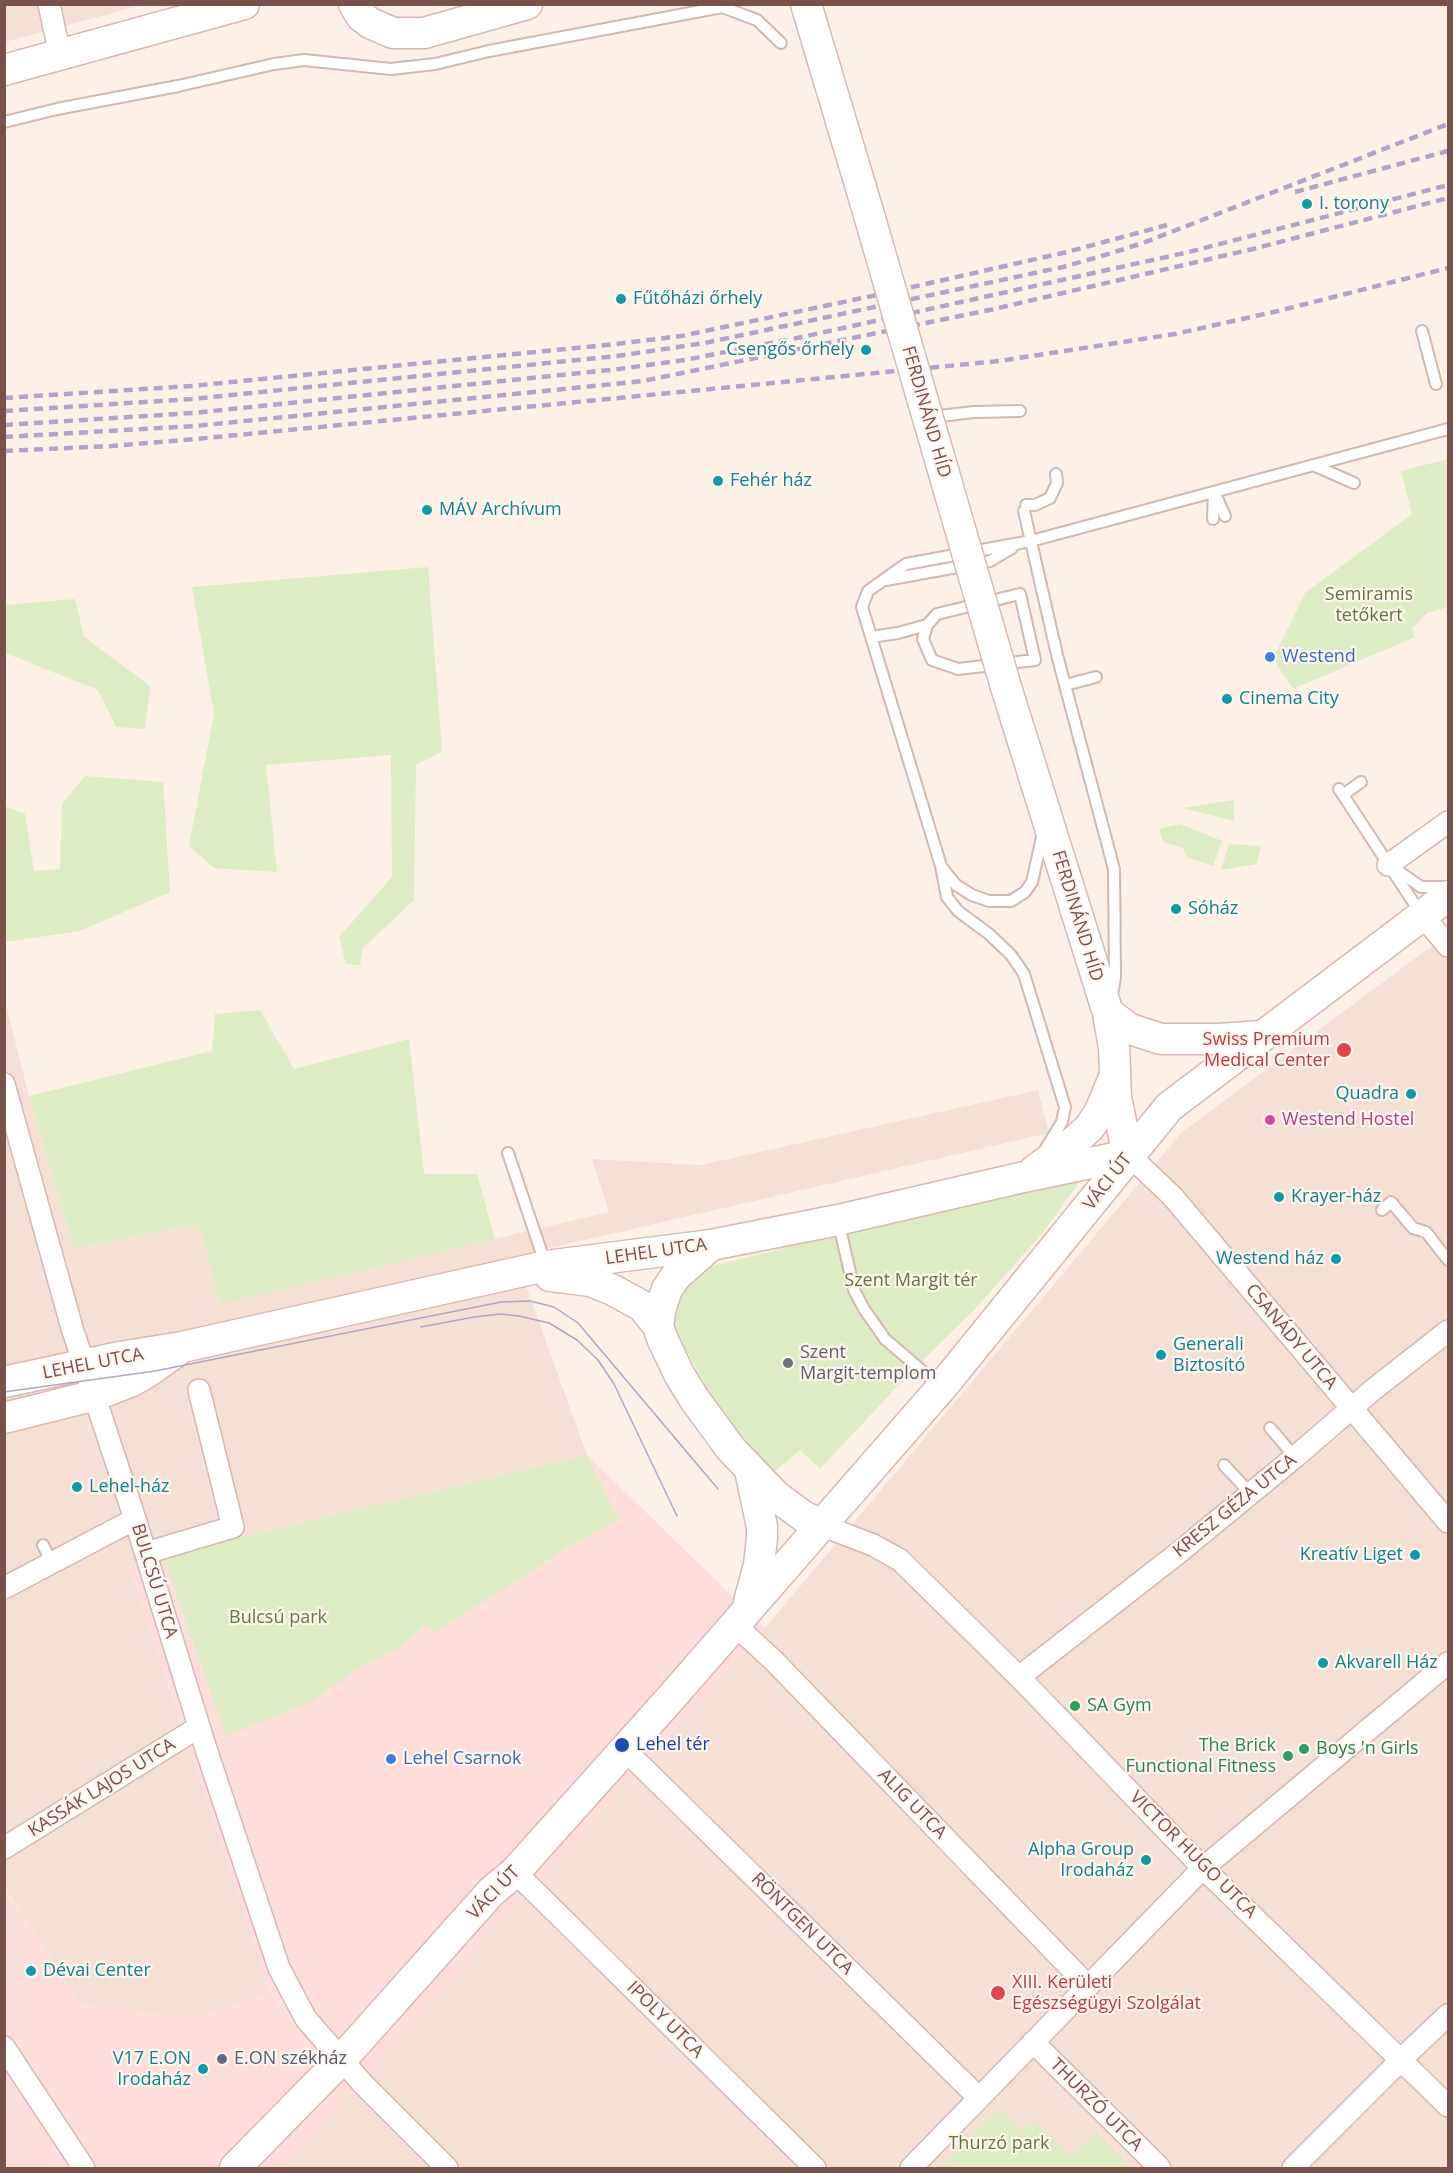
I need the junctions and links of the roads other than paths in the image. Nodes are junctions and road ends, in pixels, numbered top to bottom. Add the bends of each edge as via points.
1 (49, 4) edge
2 (244, 4) edge
3 (354, 4) edge
4 (527, 4) edge
5 (808, 9) edge
6 (781, 43) dead end
7 (60, 55) junction
8 (4, 70) edge
9 (4, 122) edge
10 (1422, 331) dead end
11 (1436, 384) dead end
12 (1020, 411) dead end
13 (928, 417) junction
14 (1449, 429) edge
15 (1313, 465) junction
16 (1056, 474) dead end
17 (1354, 483) dead end
18 (1214, 492) junction
19 (1225, 516) dead end
20 (1213, 519) dead end
21 (1031, 541) junction
22 (927, 626) junction
23 (897, 633) junction
24 (871, 637) junction
25 (923, 639) junction
26 (1096, 678) dead end
27 (1065, 685) junction
28 (1361, 782) dead end
29 (1047, 818) junction
30 (1449, 822) edge
31 (1388, 865) junction
32 (941, 866) junction
33 (1449, 887) edge
34 (1449, 896) edge
35 (1423, 916) junction
36 (1449, 946) edge
37 (1108, 1013) junction
38 (1262, 1036) junction
39 (1114, 1076) junction
40 (4, 1084) edge
41 (508, 1153) dead end
42 (1130, 1155) junction
43 (1028, 1176) junction
44 (1382, 1210) dead end
45 (838, 1220) junction
46 (711, 1245) junction
47 (1449, 1260) edge
48 (546, 1266) junction
49 (510, 1273) junction
50 (658, 1326) junction
51 (1449, 1331) edge
52 (182, 1347) junction
53 (86, 1365) junction
54 (4, 1382) edge
55 (941, 1388) junction
56 (199, 1390) dead end
57 (96, 1395) junction
58 (1351, 1408) junction
59 (4, 1418) edge
60 (1270, 1428) dead end
61 (1295, 1457) junction
62 (1224, 1465) dead end
63 (750, 1470) junction
64 (1251, 1494) junction
65 (135, 1519) junction
66 (1449, 1522) edge
67 (821, 1525) junction
68 (146, 1553) junction
69 (4, 1588) edge
70 (740, 1618) junction
71 (1449, 1663) edge
72 (1019, 1677) junction
73 (199, 1727) junction
74 (625, 1749) junction
75 (4, 1848) edge
76 (1203, 1868) junction
77 (515, 1872) junction
78 (1088, 1986) junction
79 (1449, 2015) edge
80 (1033, 2042) junction
81 (4, 2047) edge
82 (342, 2059) junction
83 (1402, 2059) junction
84 (979, 2098) junction
85 (1449, 2106) edge
86 (84, 2169) edge
87 (235, 2169) edge
88 (447, 2169) edge
89 (815, 2169) edge
90 (910, 2169) edge
91 (1160, 2169) edge
92 (1293, 2169) edge

1 - 7 street
2 - 7 main road
3 - 4 main road via 370,23 393,33 424,33
5 - 13 main road, FERDINÁND HÍD, bridge
6 - 9 lane via 757,20 722,7 435,64 391,69 304,60 274,63
7 - 8 main road
10 - 11 lane
12 - 13 lane
13 - 29 main road, FERDINÁND HÍD, bridge
14 - 15 lane
15 - 17 lane
15 - 18 lane
16 - 21 lane, FERDINÁND HÍD via 1057,483 1050,498 1025,508
18 - 19 lane
18 - 20 lane
18 - 21 lane
21 - 24 lane via 1018,544 990,561 884,580 868,591 862,606
21 - 27 lane, FERDINÁND HÍD
22 - 23 lane
22 - 25 lane
22 - 25 lane via 945,611 1020,594 1035,660 958,669 932,660
23 - 24 lane
23 - 25 lane
24 - 32 lane
26 - 27 lane
27 - 37 lane, FERDINÁND HÍD via 1114,869 1116,977
28 - 31 lane via 1341,792
29 - 32 lane, FERDINÁND HÍD via 1032,882 1011,901 989,901 972,895 956,885
29 - 37 main road, FERDINÁND HÍD
30 - 31 street
31 - 33 lane via 1421,887
31 - 35 lane
32 - 43 lane via 947,897 1011,955 1024,974 1065,1107 1057,1132
34 - 35 main road, VÁCI ÚT
35 - 36 street
35 - 38 main road, VÁCI ÚT
37 - 38 main road via 1130,1029 1161,1039
37 - 39 main road, FERDINÁND HÍD
38 - 42 main road, VÁCI ÚT via 1177,1099
39 - 42 main road, FERDINÁND HÍD
39 - 43 main road, FERDINÁND HÍD via 1090,1127
40 - 53 street, BULCSÚ UTCA via 72,1328
41 - 48 lane
42 - 43 main road, LEHEL UTCA
42 - 55 main road, VÁCI ÚT
42 - 58 street, CSANÁDY UTCA via 1172,1196
43 - 45 main road, LEHEL UTCA
44 - 47 lane via 1391,1202 1405,1227 1426,1232
45 - 46 main road, LEHEL UTCA
45 - 55 lane via 854,1290 864,1310 885,1339
46 - 48 main road, LEHEL UTCA
46 - 50 main road via 667,1289
48 - 49 main road, LEHEL UTCA
49 - 50 main road via 562,1276 598,1284 642,1306
49 - 52 main road, LEHEL UTCA
50 - 63 main road via 694,1400
51 - 58 street, KRESZ GÉZA UTCA
52 - 53 main road, LEHEL UTCA
52 - 57 main road, LEHEL UTCA via 141,1376
53 - 54 main road, LEHEL UTCA
53 - 57 street, BULCSÚ UTCA
55 - 67 main road, VÁCI ÚT
56 - 68 street via 232,1527
57 - 59 main road, LEHEL UTCA
57 - 65 street, BULCSÚ UTCA
58 - 61 street, KRESZ GÉZA UTCA
58 - 66 street, CSANÁDY UTCA
60 - 61 lane
61 - 64 street, KRESZ GÉZA UTCA
62 - 64 lane
63 - 67 main road via 787,1505
63 - 70 main road, VÁCI ÚT via 762,1538 759,1565
64 - 72 street, KRESZ GÉZA UTCA
65 - 68 street, BULCSÚ UTCA
65 - 69 street via 48,1554
67 - 70 main road, VÁCI ÚT
67 - 72 street, VICTOR HUGO UTCA via 900,1560
68 - 73 street, BULCSÚ UTCA
70 - 74 main road, VÁCI ÚT
70 - 78 street, ALIG UTCA via 774,1661
71 - 76 street
72 - 76 street, VICTOR HUGO UTCA
73 - 75 street, KASSÁK LAJOS UTCA
73 - 82 street, BULCSÚ UTCA via 279,1968 306,2019
74 - 77 main road, VÁCI ÚT
74 - 84 street, RÖNTGEN UTCA
76 - 78 street
76 - 83 street, VICTOR HUGO UTCA
77 - 82 main road, VÁCI ÚT via 491,1892
77 - 89 street, IPOLY UTCA
78 - 80 street
79 - 83 street
80 - 84 street
80 - 91 street, THURZÓ UTCA
81 - 86 street
82 - 87 main road, VÁCI ÚT
82 - 88 street, BULCSÚ UTCA
83 - 85 street, VICTOR HUGO UTCA
83 - 92 street
84 - 90 street

